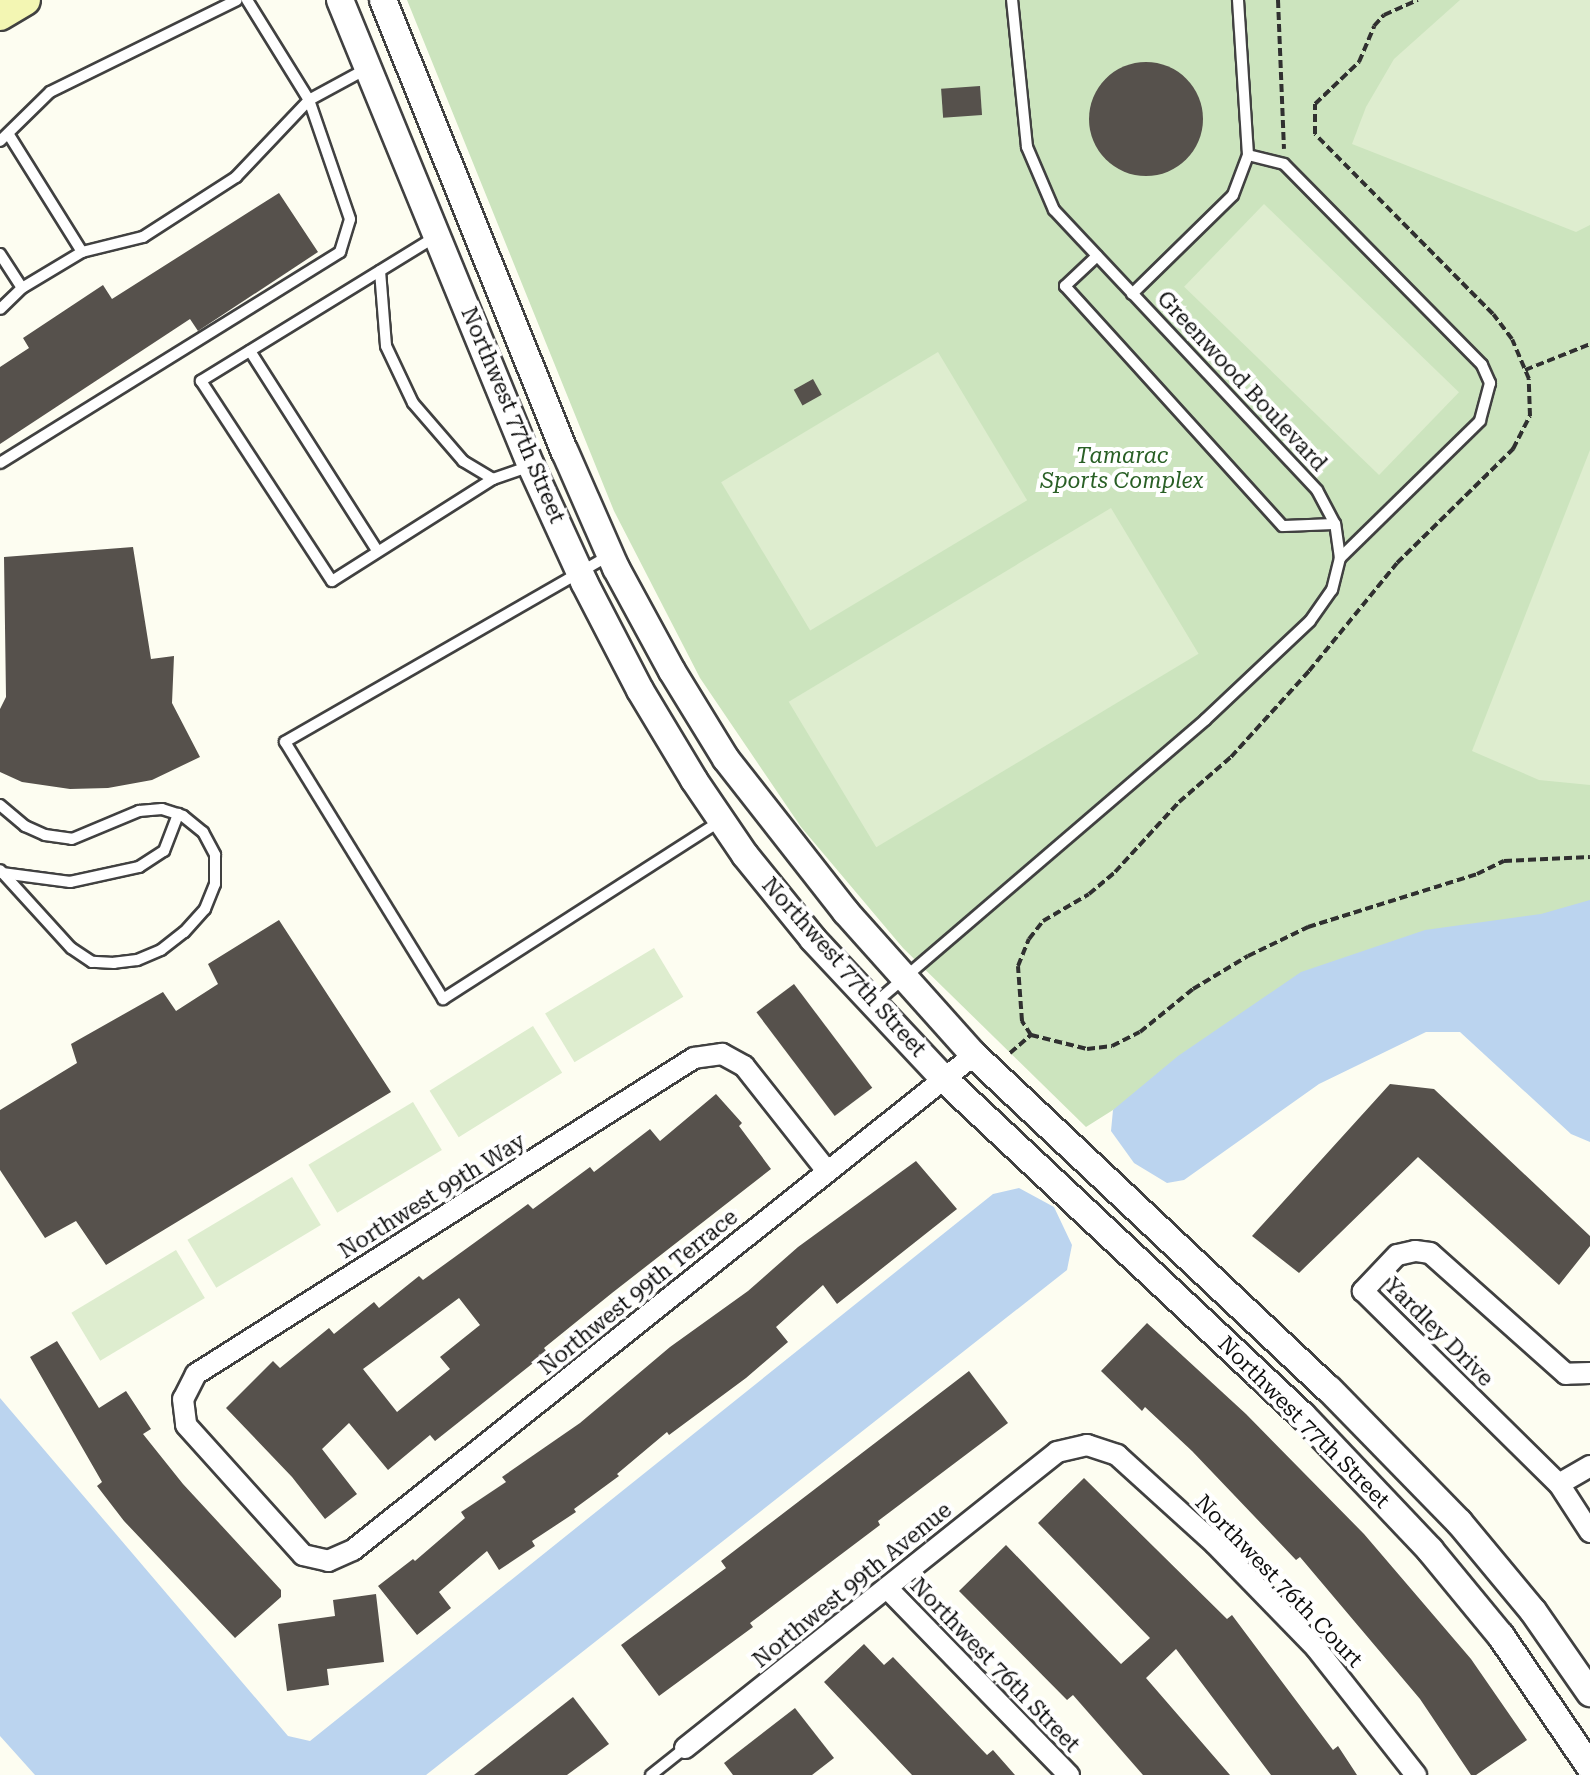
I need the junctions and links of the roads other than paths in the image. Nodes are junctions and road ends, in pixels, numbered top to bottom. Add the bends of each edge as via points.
1 (25, 0) edge
2 (237, 0) edge
3 (247, 0) edge
4 (340, 0) edge
5 (383, 0) edge
6 (1012, 0) edge
7 (1238, 0) edge
8 (0, 15) edge
9 (368, 68) junction
10 (309, 100) junction
11 (4, 138) edge
12 (1248, 155) junction
13 (437, 236) junction
14 (82, 252) junction
15 (0, 254) edge
16 (1097, 256) junction
17 (380, 271) junction
18 (22, 288) junction
19 (1132, 294) junction
20 (0, 309) edge
21 (250, 351) junction
22 (0, 463) edge
23 (531, 466) junction
24 (493, 479) junction
25 (1335, 524) junction
26 (377, 550) junction
27 (612, 554) junction
28 (1340, 558) junction
29 (582, 571) junction
30 (0, 805) edge
31 (178, 814) junction
32 (722, 821) junction
33 (1, 871) edge
34 (904, 979) junction
35 (875, 1003) junction
36 (974, 1055) junction
37 (944, 1079) junction
38 (827, 1171) junction
39 (1590, 1373) edge
40 (1087, 1445) joint
41 (1590, 1466) edge
42 (1559, 1484) junction
43 (1590, 1532) edge
44 (328, 1561) joint
45 (887, 1588) junction
46 (1590, 1693) edge
47 (685, 1748) joint
48 (1590, 1767) edge
49 (651, 1775) edge
50 (1069, 1775) edge
51 (1416, 1775) edge

1 - 8 main road
2 - 11 lane via 50,92
3 - 10 lane
4 - 9 street, Northwest 77th Street
5 - 27 street, Northwest 77th Street via 565,452
6 - 16 lane, Greenwood Boulevard via 1027,147 1054,210
7 - 12 lane
9 - 10 lane
9 - 13 street, Northwest 77th Street
10 - 14 lane via 236,177 143,237
10 - 22 lane via 350,219 340,252
11 - 14 lane
12 - 19 lane via 1233,195
12 - 28 lane via 1284,164 1482,365 1490,383 1480,421
13 - 17 lane
13 - 23 street, Northwest 77th Street
14 - 18 lane
15 - 18 lane
16 - 19 lane, Greenwood Boulevard
16 - 25 lane via 1065,286 1283,526
17 - 21 lane
17 - 24 lane via 386,346 413,403 463,461
18 - 20 lane
19 - 25 lane, Greenwood Boulevard via 1317,490
21 - 26 lane
21 - 26 lane via 201,381 332,581
23 - 24 lane
23 - 29 street, Northwest 77th Street
24 - 26 lane
25 - 28 lane, Greenwood Boulevard
27 - 29 lane
27 - 34 street, Northwest 77th Street via 672,671 726,759
28 - 34 lane, Greenwood Boulevard via 1332,590 1310,621 1205,720
29 - 32 street, Northwest 77th Street via 640,690
29 - 32 lane via 285,742 443,999
30 - 31 lane via 25,826 72,839 139,811
31 - 33 lane via 164,851 139,867 70,882
31 - 33 lane via 203,832 215,855 215,884 205,909 184,932 137,960 92,962 71,948
32 - 35 street, Northwest 77th Street via 813,939
34 - 35 lane, Greenwood Boulevard
34 - 36 street, Northwest 77th Street
35 - 37 street, Northwest 77th Street
36 - 37 street, Northwest 99th Terrace
36 - 46 street, Northwest 77th Street via 1329,1389 1448,1511 1533,1611
37 - 38 street, Northwest 99th Terrace
37 - 48 street, Northwest 77th Street via 1303,1416 1430,1550 1501,1636
38 - 44 street, Northwest 99th Terrace via 353,1550
38 - 44 street, Northwest 99th Way via 744,1066 722,1054 694,1058 196,1374 183,1399 186,1425 303,1555
39 - 42 street, Yardley Drive via 1566,1374 1430,1253 1397,1255 1363,1291
40 - 45 street, Northwest 99th Avenue via 1057,1452
40 - 51 street, Northwest 76th Court via 1117,1455 1215,1544 1316,1648
41 - 42 street
42 - 43 street
45 - 47 street, Northwest 99th Avenue
45 - 50 street, Northwest 76th Street
47 - 49 lane, Northwest 99th Avenue

